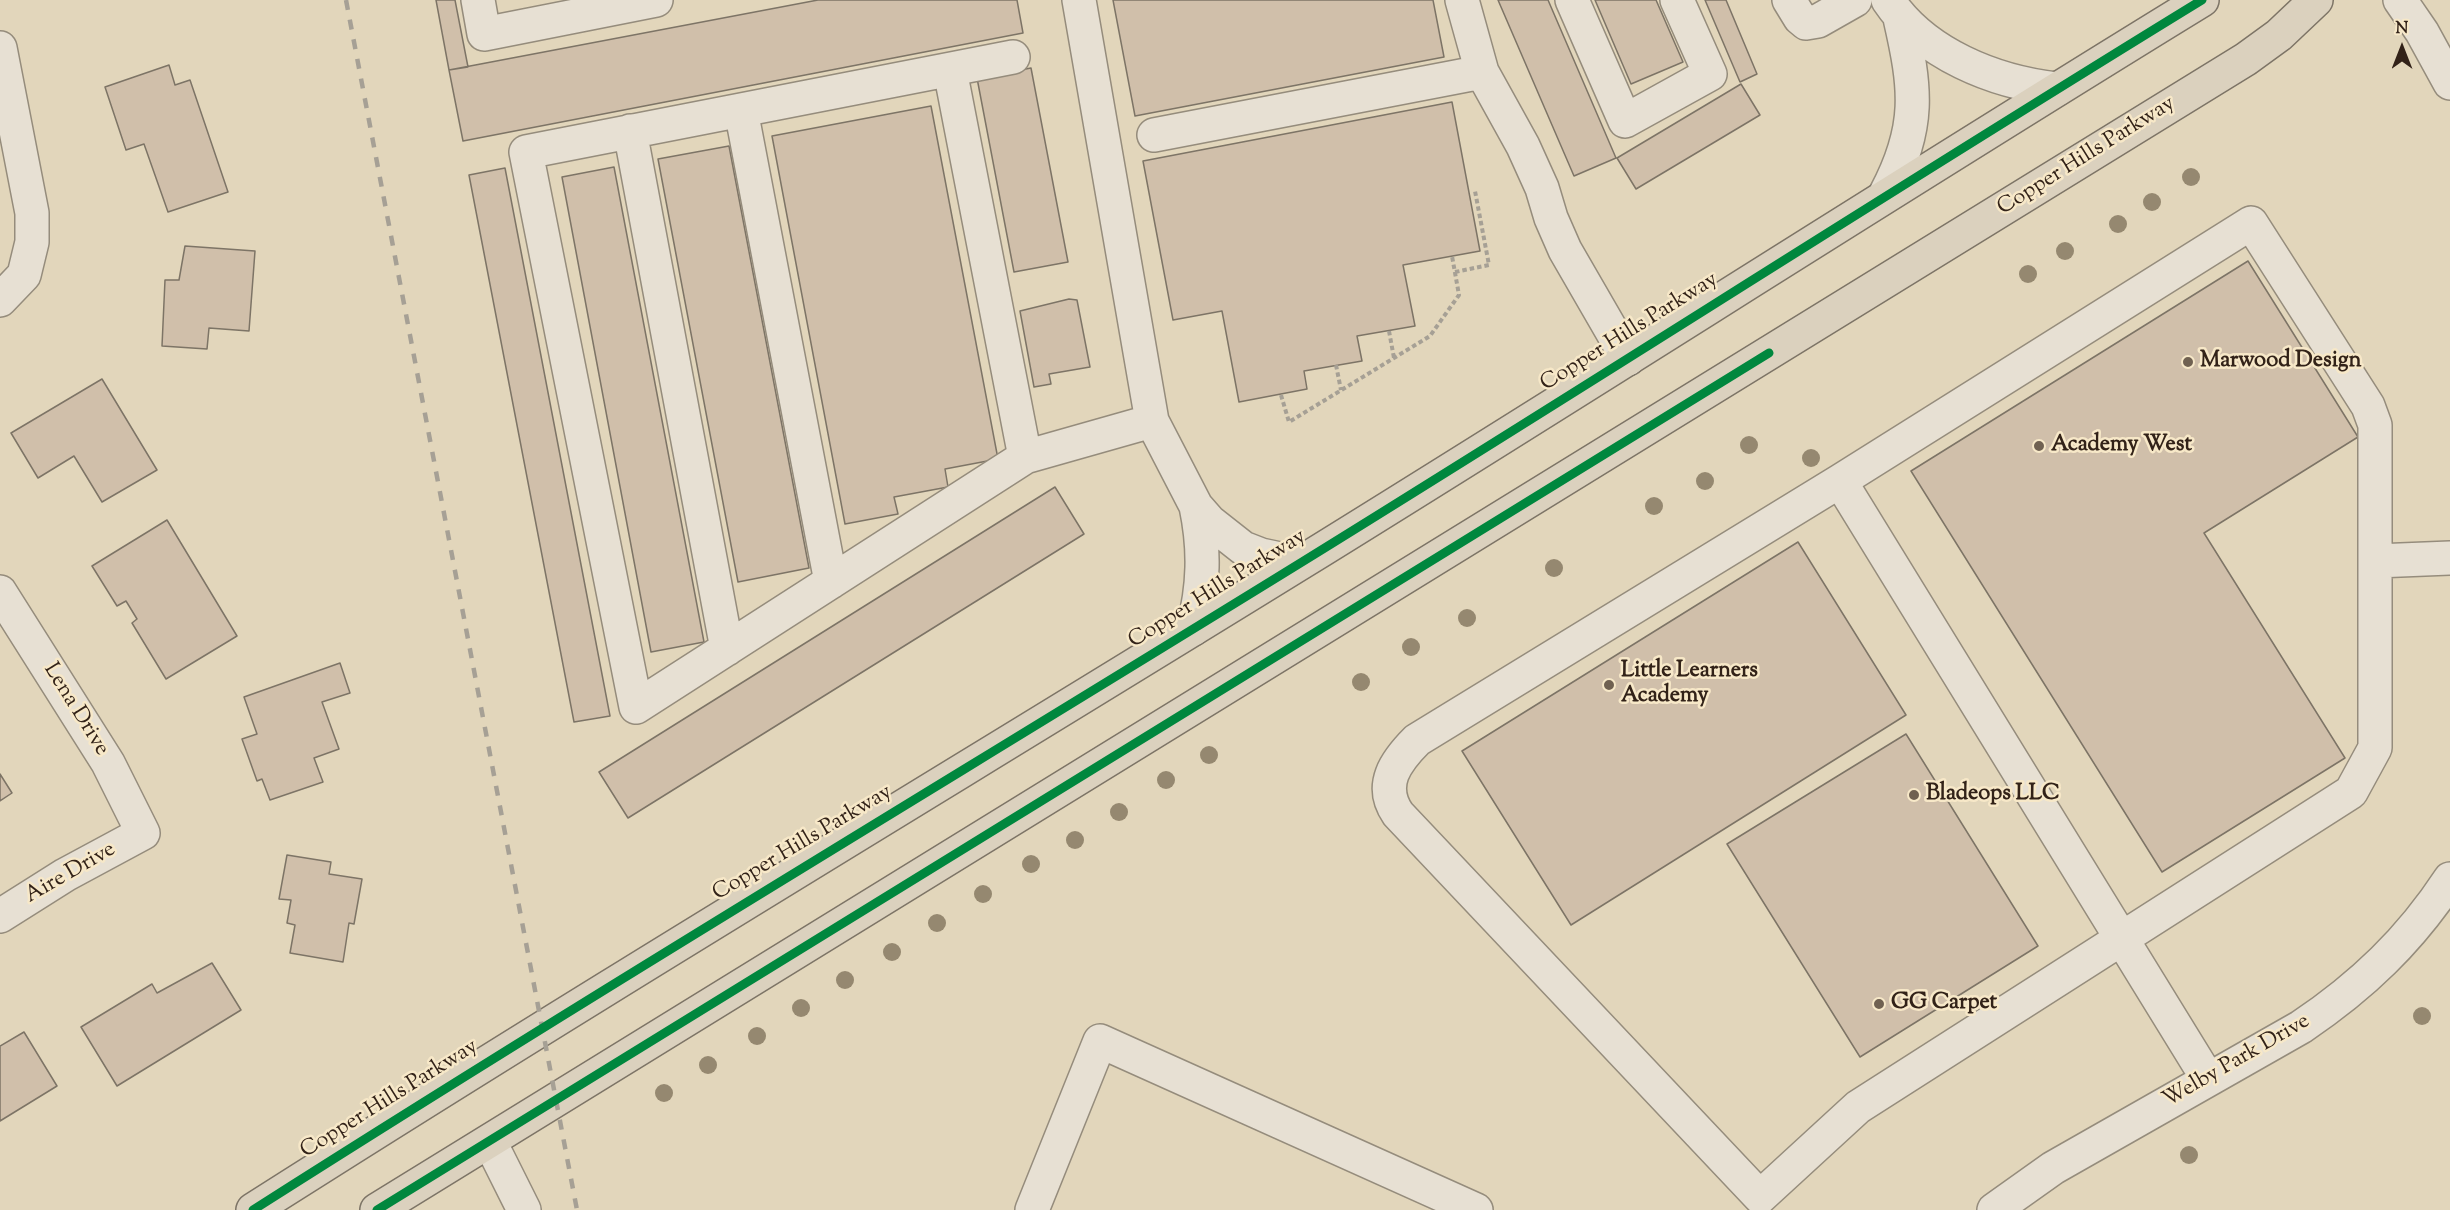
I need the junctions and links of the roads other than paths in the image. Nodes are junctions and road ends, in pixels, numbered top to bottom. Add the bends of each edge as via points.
1 (478, 0) edge
2 (656, 0) edge
3 (1080, 0) edge
4 (1462, 0) edge
5 (1572, 0) edge
6 (1677, 0) edge
7 (1790, 0) edge
8 (1855, 0) edge
9 (2202, 0) edge
10 (2316, 0) edge
11 (2400, 0) edge
12 (588, 6) edge
13 (1894, 9) edge
14 (0, 48) edge
15 (1013, 57) dead end
16 (950, 70) junction
17 (1482, 72) junction
18 (2450, 83) edge
19 (2057, 89) junction
20 (741, 110) junction
21 (630, 131) junction
22 (1154, 135) dead end
23 (1887, 193) junction
24 (0, 300) edge
25 (1628, 359) junction
26 (1152, 421) junction
27 (1025, 457) junction
28 (1840, 481) junction
29 (1196, 506) junction
30 (2450, 558) edge
31 (2376, 561) junction
32 (1299, 563) junction
33 (831, 582) junction
34 (0, 592) edge
35 (1193, 629) junction
36 (727, 649) junction
37 (143, 832) joint
38 (2450, 879) edge
39 (0, 916) edge
40 (2122, 938) junction
41 (2208, 1079) junction
42 (490, 1142) junction
43 (1766, 1204) edge
44 (253, 1210) edge
45 (377, 1210) edge
46 (524, 1210) edge
47 (1032, 1210) edge
48 (1476, 1210) edge
49 (1994, 1210) edge

1 - 12 street via 484,34
2 - 12 street
3 - 26 street
4 - 17 street
5 - 6 street via 1625,122 1710,74
7 - 8 street via 1806,23 1818,21
9 - 19 main road, Copper Hills Parkway
10 - 42 main road, Copper Hills Parkway via 2246,59
11 - 18 street
13 - 19 street via 1956,59 2010,82
13 - 23 street via 1913,76 1913,102 1905,151
14 - 24 street via 32,213 32,242 24,275
15 - 16 street
16 - 20 street
16 - 27 street
17 - 22 street
17 - 25 street via 1523,146 1565,250
19 - 23 main road, Copper Hills Parkway
20 - 21 street
20 - 33 street
21 - 36 street
21 - 36 street via 526,152 636,707
23 - 25 main road, Copper Hills Parkway
25 - 32 main road, Copper Hills Parkway
26 - 27 street
26 - 29 street
27 - 33 street
28 - 31 street via 2251,223 2368,406 2375,425
28 - 40 street
28 - 43 street via 1417,740 1398,759 1388,782 1398,814
29 - 32 street via 1243,548
29 - 35 street via 1203,576
30 - 31 street
31 - 40 street via 2375,748 2351,792
32 - 35 main road, Copper Hills Parkway
33 - 36 street
34 - 37 street, Lena Drive via 108,763
35 - 44 main road, Copper Hills Parkway via 541,1027
37 - 39 street, Aire Drive
38 - 41 street, Welby Park Drive via 2429,912 2368,978 2301,1027
40 - 41 street
40 - 43 street via 1858,1107
41 - 49 street, Welby Park Drive via 2053,1168
42 - 45 main road, Copper Hills Parkway
42 - 46 street
47 - 48 street via 1100,1041

